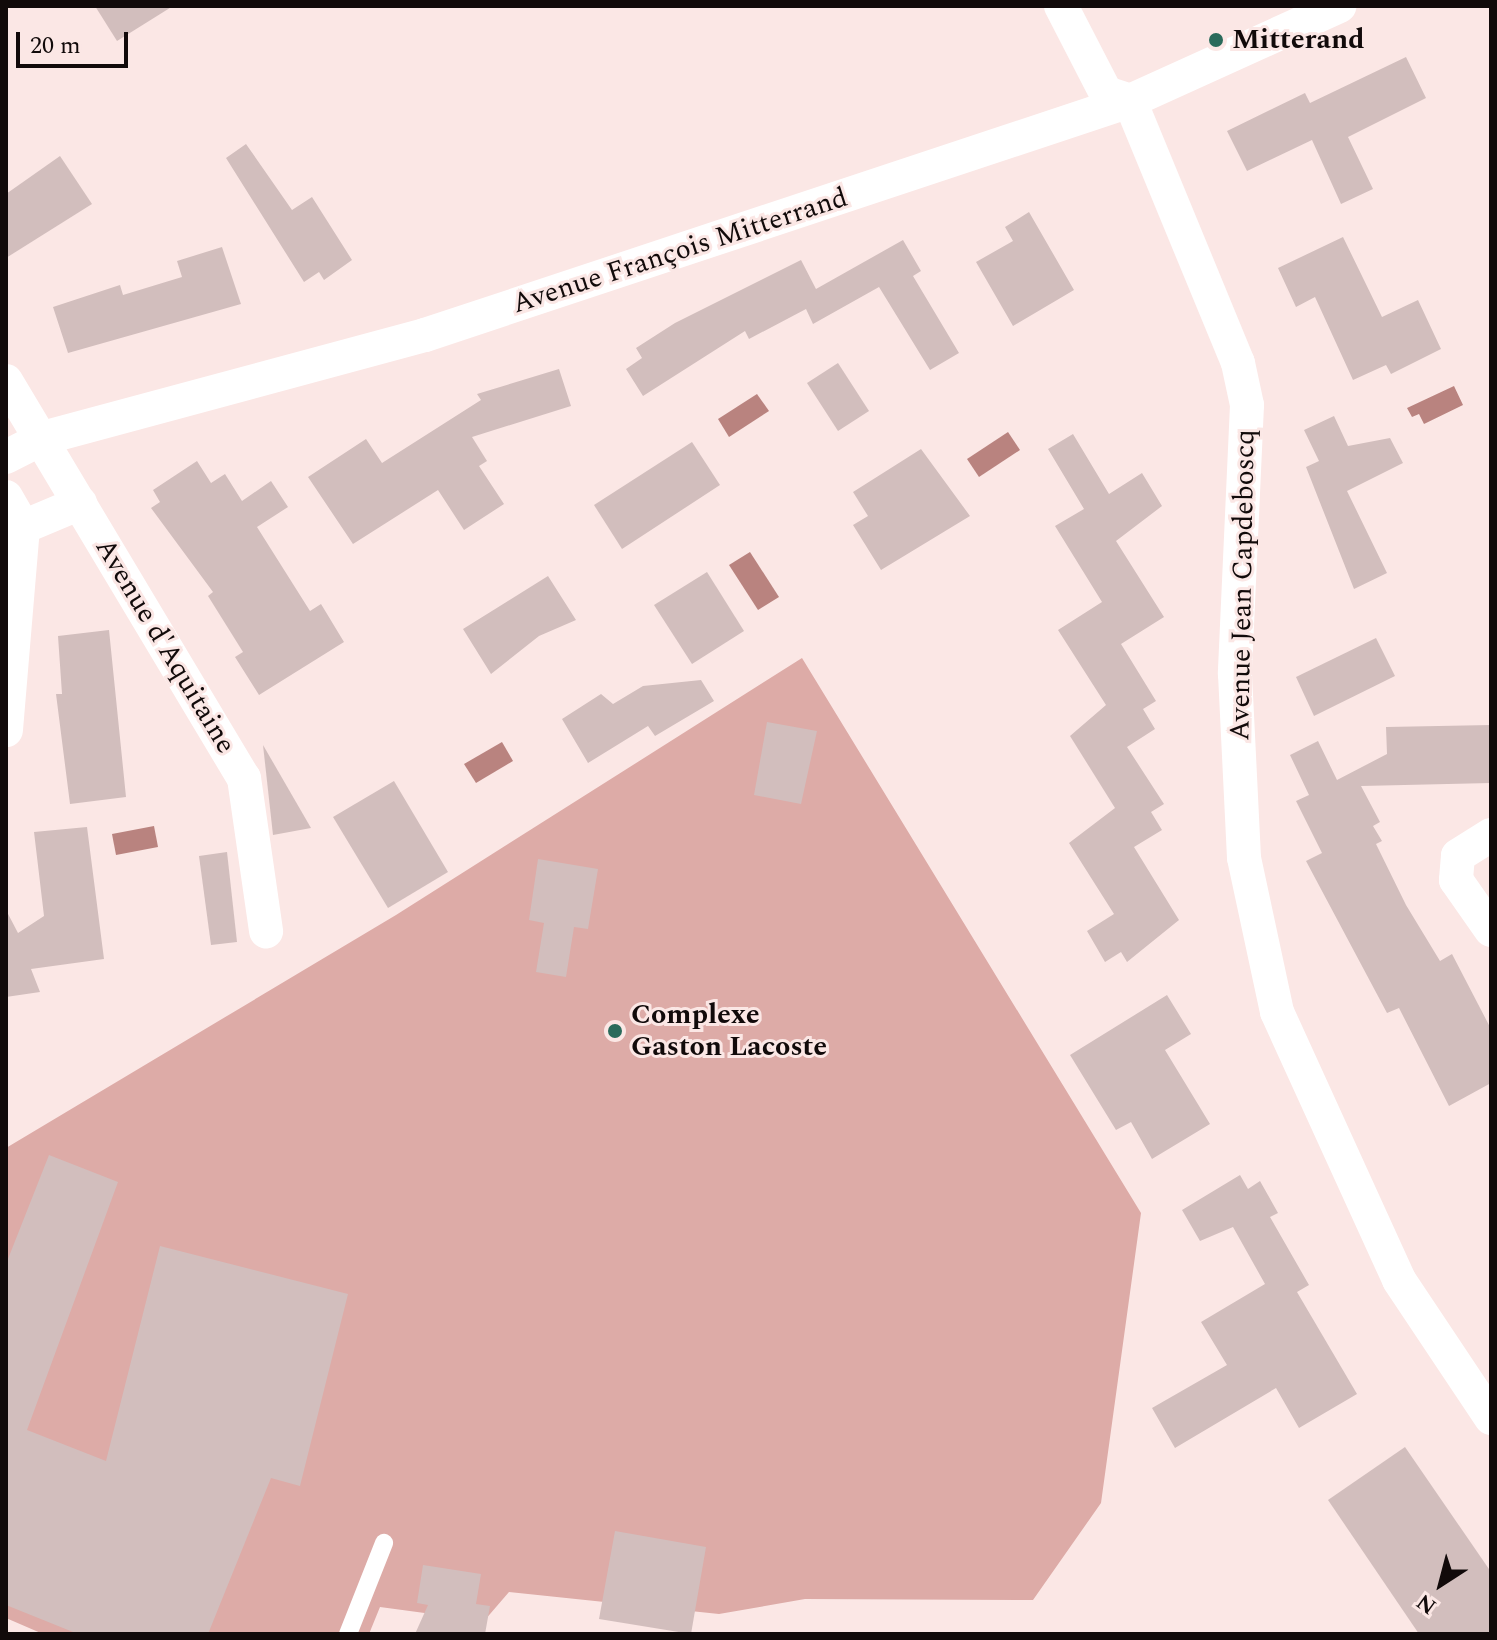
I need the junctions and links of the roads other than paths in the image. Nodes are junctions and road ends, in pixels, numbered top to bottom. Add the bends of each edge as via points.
1 (1061, 6) edge
2 (1339, 6) edge
3 (1130, 101) junction
4 (6, 381) edge
5 (43, 438) junction
6 (6, 457) edge
7 (6, 497) edge
8 (80, 503) junction
9 (23, 527) junction
10 (6, 730) edge
11 (1491, 835) edge
12 (1491, 930) edge
13 (266, 931) dead end
14 (1491, 1418) edge
15 (384, 1543) dead end
16 (348, 1634) edge

1 - 3 street via 1106,93
2 - 3 street, Avenue François Mitterrand
3 - 5 street, Avenue François Mitterrand via 425,335
3 - 14 street, Avenue Jean Capdeboscq via 1238,363 1247,405 1235,674 1244,858 1277,1012 1399,1280
4 - 5 street, Avenue d'Aquitaine
5 - 6 street, Avenue François Mitterrand
5 - 8 street, Avenue d'Aquitaine
7 - 9 street
8 - 9 street
8 - 13 street, Avenue d'Aquitaine via 244,778
9 - 10 street
11 - 12 street via 1458,856 1456,880
15 - 16 lane

